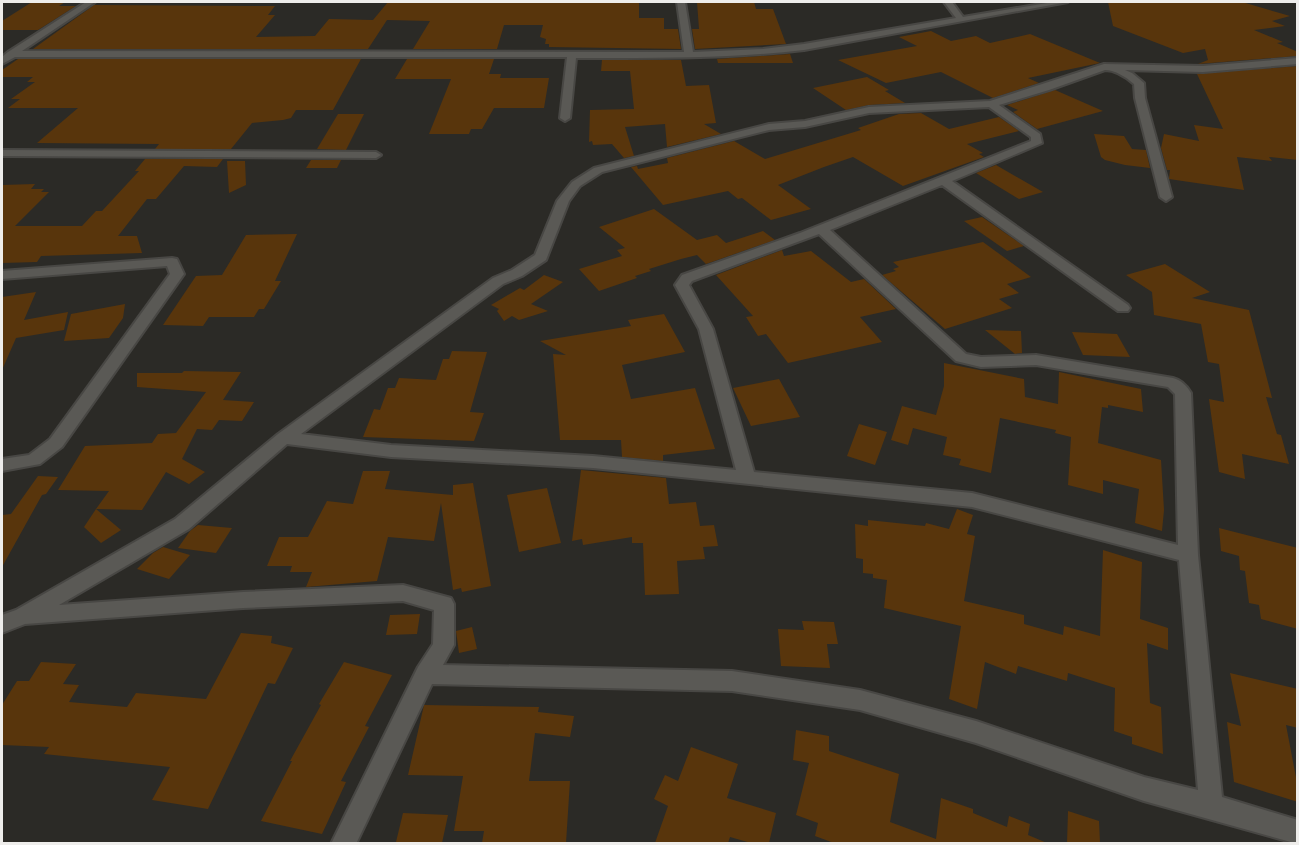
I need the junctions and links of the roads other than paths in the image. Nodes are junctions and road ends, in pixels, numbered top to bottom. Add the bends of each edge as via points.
1 (91, 2) edge
2 (681, 2) edge
3 (948, 2) edge
4 (1064, 2) edge
5 (962, 20) junction
6 (11, 54) junction
7 (572, 54) junction
8 (689, 55) junction
9 (2, 61) edge
10 (1298, 61) edge
11 (1104, 67) junction
12 (991, 104) junction
13 (565, 118) dead end
14 (2, 153) edge
15 (376, 155) dead end
16 (944, 181) junction
17 (1166, 197) dead end
18 (821, 229) junction
19 (2, 275) edge
20 (1123, 308) dead end
21 (284, 438) junction
22 (2, 465) edge
23 (747, 477) junction
24 (1188, 555) junction
25 (24, 616) junction
26 (2, 624) edge
27 (426, 674) junction
28 (1210, 806) junction
29 (1298, 833) edge
30 (343, 843) edge

1 - 6 street
2 - 8 street
3 - 5 street
4 - 5 street
5 - 8 street via 763,52
6 - 7 street
6 - 9 street
7 - 8 street
7 - 13 street
10 - 11 street via 1203,69
11 - 12 street
11 - 17 street via 1121,71 1139,83
12 - 16 street via 1036,136 1037,143
12 - 21 street via 869,110 769,128 598,170 576,184 563,201 541,257 498,281
14 - 15 street
16 - 18 street
16 - 20 street
18 - 23 street via 687,278 682,285 706,329
18 - 24 street via 961,358 981,362 1036,360 1173,383 1183,393
19 - 22 street via 172,262 177,274 56,443 34,460
21 - 23 street via 390,451 593,462
21 - 25 street via 182,524
23 - 24 street via 972,500
24 - 28 street
25 - 26 street
25 - 27 street via 403,593 444,604 443,645
27 - 28 street via 732,681 860,700
27 - 30 street
28 - 29 street

